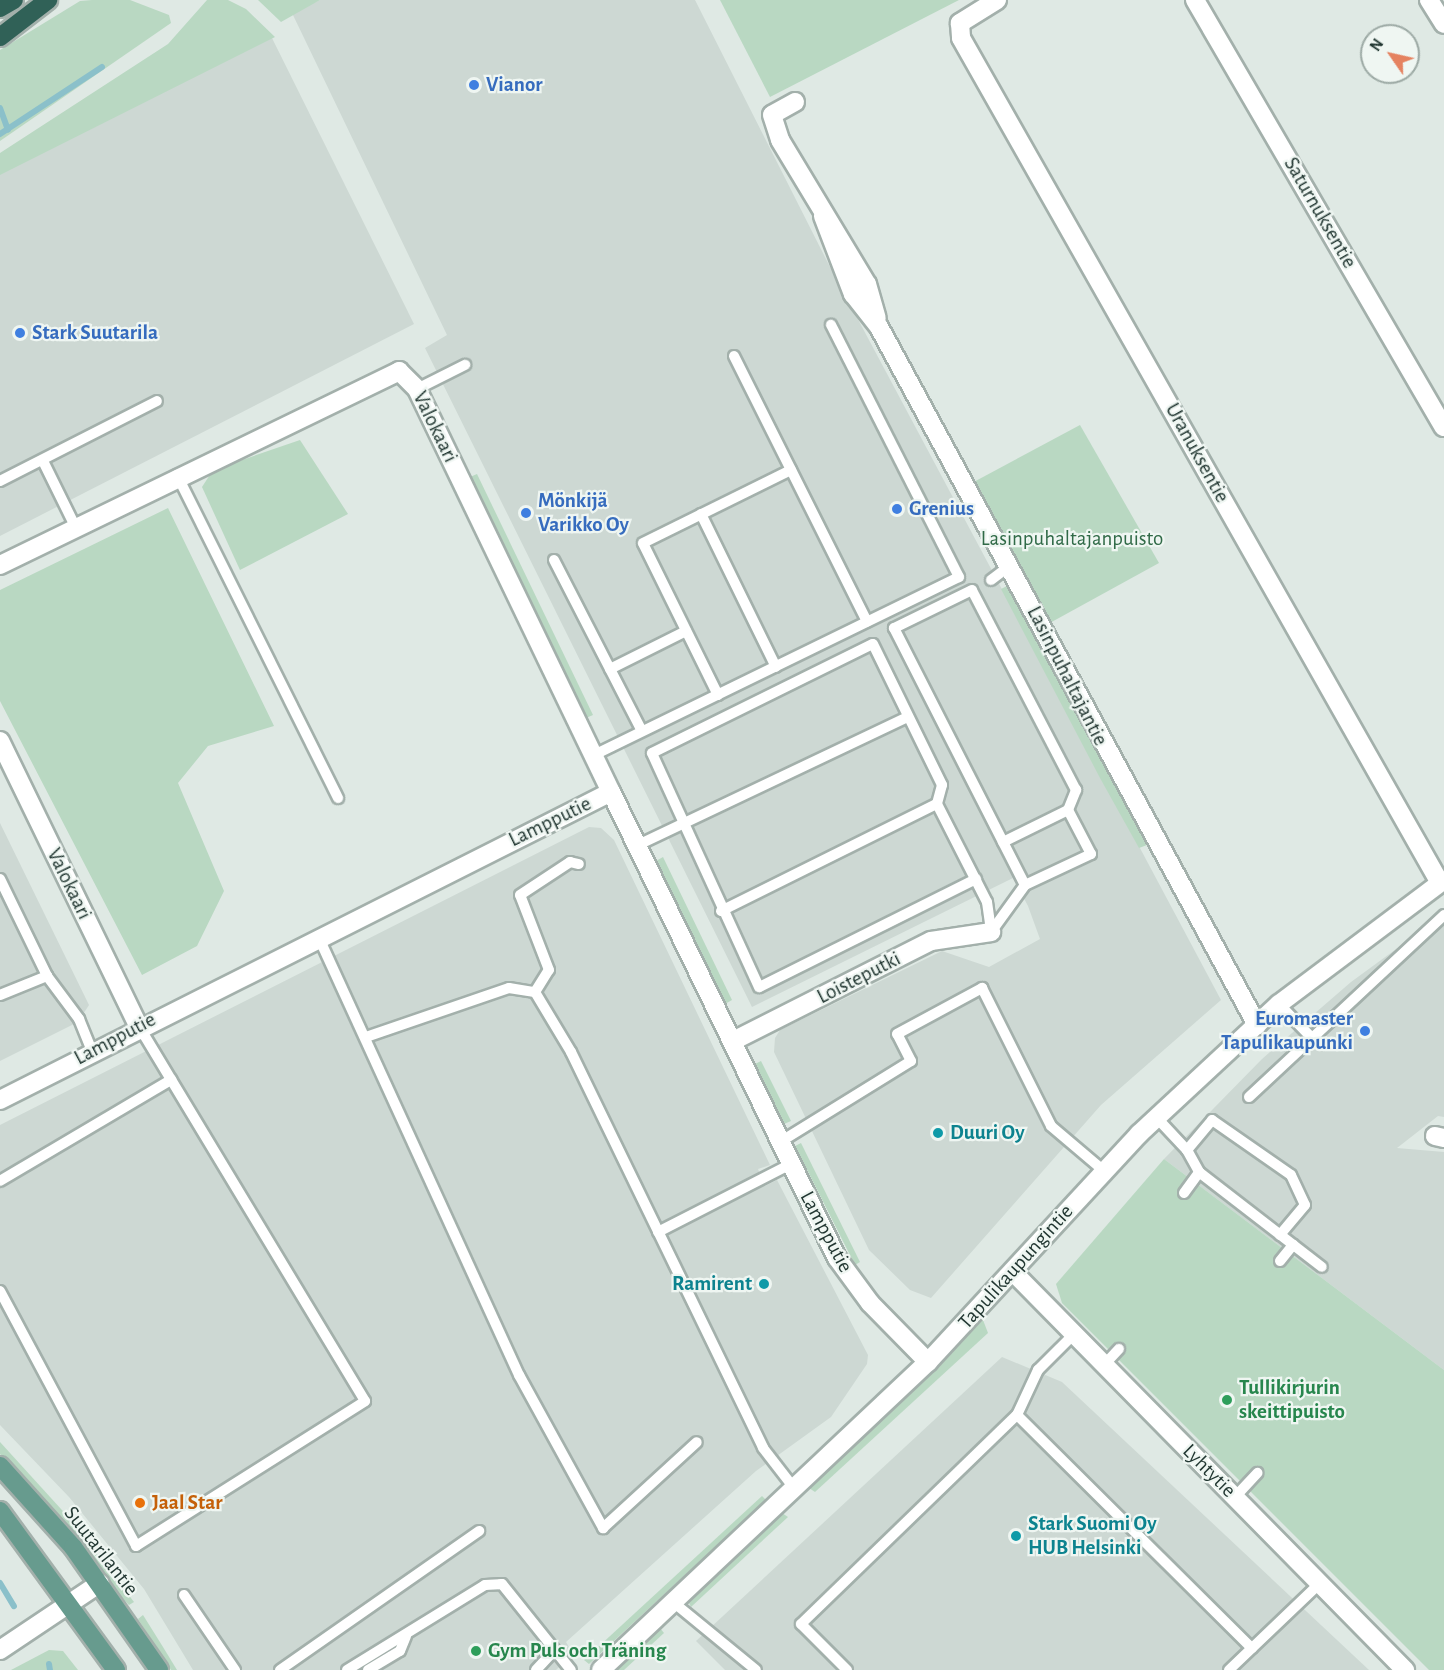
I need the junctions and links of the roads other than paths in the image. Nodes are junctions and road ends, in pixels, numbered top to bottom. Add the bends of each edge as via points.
1 (14, 0) edge
2 (48, 0) edge
3 (997, 0) edge
4 (1195, 0) edge
5 (1429, 0) edge
6 (0, 8) edge
7 (1444, 24) edge
8 (0, 37) edge
9 (795, 102) dead end
10 (831, 325) dead end
11 (734, 356) dead end
12 (465, 365) dead end
13 (417, 389) junction
14 (157, 401) dead end
15 (1444, 427) edge
16 (43, 460) junction
17 (791, 470) junction
18 (177, 475) junction
19 (0, 481) edge
20 (701, 514) junction
21 (76, 528) junction
22 (554, 560) dead end
23 (0, 565) edge
24 (1008, 567) junction
25 (991, 580) dead end
26 (867, 622) junction
27 (686, 631) junction
28 (776, 667) junction
29 (610, 669) junction
30 (718, 695) junction
31 (909, 717) junction
32 (642, 731) junction
33 (0, 741) edge
34 (594, 755) junction
35 (611, 792) junction
36 (338, 798) dead end
37 (937, 804) junction
38 (1068, 810) junction
39 (685, 826) junction
40 (1003, 842) junction
41 (638, 845) junction
42 (579, 864) dead end
43 (0, 879) edge
44 (976, 879) junction
45 (1443, 884) edge
46 (1025, 885) junction
47 (721, 911) junction
48 (1444, 915) edge
49 (991, 932) junction
50 (318, 936) junction
51 (47, 976) junction
52 (535, 992) junction
53 (0, 995) edge
54 (1279, 1004) junction
55 (1257, 1025) junction
56 (139, 1027) junction
57 (366, 1037) junction
58 (1311, 1037) junction
59 (733, 1041) junction
60 (92, 1052) junction
61 (171, 1080) junction
62 (1249, 1097) dead end
63 (0, 1101) edge
64 (1156, 1117) junction
65 (780, 1142) junction
66 (1187, 1150) junction
67 (791, 1164) junction
68 (1104, 1171) junction
69 (1199, 1172) junction
70 (0, 1181) edge
71 (1184, 1193) dead end
72 (658, 1232) junction
73 (1280, 1235) junction
74 (1293, 1245) junction
75 (1280, 1261) dead end
76 (1322, 1267) dead end
77 (1013, 1272) junction
78 (0, 1291) edge
79 (1074, 1334) junction
80 (1119, 1349) dead end
81 (928, 1362) junction
82 (1104, 1365) junction
83 (1017, 1415) junction
84 (698, 1442) dead end
85 (0, 1466) edge
86 (1257, 1473) dead end
87 (794, 1488) junction
88 (1235, 1497) junction
89 (0, 1511) edge
90 (479, 1531) dead end
91 (100, 1583) junction
92 (1319, 1584) junction
93 (184, 1595) dead end
94 (673, 1602) junction
95 (72, 1604) junction
96 (1252, 1648) junction
97 (0, 1650) edge
98 (553, 1652) junction
99 (364, 1667) edge
100 (116, 1670) edge
101 (159, 1670) edge
102 (235, 1670) edge
103 (280, 1670) edge
104 (347, 1670) edge
105 (536, 1670) edge
106 (571, 1670) edge
107 (601, 1670) edge
108 (756, 1670) edge
109 (847, 1670) edge
110 (1229, 1670) edge
111 (1405, 1670) edge

1 - 6 highway
2 - 8 highway
3 - 45 street, Uranuksentie via 960,23 971,56
4 - 15 street, Saturnuksentie
5 - 7 street
9 - 24 street, Lasinpuhaltajantie via 772,115 780,140 823,216 853,294 879,327
10 - 26 lane via 959,577
11 - 17 lane
12 - 13 lane
13 - 18 street, Valokaari via 399,370 385,373
13 - 34 street, Valokaari
14 - 16 lane
16 - 19 lane
16 - 21 lane
17 - 20 lane
17 - 26 lane
18 - 21 street, Valokaari
18 - 36 lane
20 - 27 lane via 643,543
20 - 28 lane
21 - 23 street, Valokaari
22 - 29 lane
24 - 25 lane
24 - 55 street, Lasinpuhaltajantie
26 - 28 lane
27 - 29 lane
27 - 30 lane
28 - 30 lane
29 - 32 lane
30 - 32 lane
31 - 37 lane via 942,784
31 - 39 lane
31 - 39 lane via 873,644 652,753
32 - 34 lane
33 - 56 street, Valokaari
34 - 35 street, Valokaari
35 - 41 street, Lampputie
35 - 50 street, Lampputie
37 - 44 lane
37 - 47 lane
38 - 40 lane
38 - 40 lane via 1076,790 972,590 894,628
38 - 46 lane via 1091,854
39 - 41 lane
39 - 47 lane
40 - 46 lane
41 - 59 street, Lampputie
42 - 52 lane via 570,862 520,895 549,970
43 - 51 lane
44 - 47 lane via 759,987
44 - 49 lane via 987,902
45 - 54 street, Tapulikaupungintie
46 - 49 lane
48 - 58 lane
49 - 59 street, Loisteputki via 932,942
50 - 56 street, Lampputie
50 - 57 lane
51 - 53 lane
51 - 60 lane via 79,1019
52 - 57 lane via 509,988
52 - 72 lane via 571,1052
54 - 55 street, Tapulikaupungintie
54 - 58 lane
55 - 64 street, Tapulikaupungintie
56 - 60 street, Lampputie
56 - 61 lane
57 - 84 lane via 519,1375 603,1528
58 - 62 lane
59 - 65 street, Lampputie
60 - 63 street, Lampputie
61 - 70 lane
61 - 78 lane via 365,1401 135,1546
64 - 66 lane
64 - 68 street, Tapulikaupungintie
65 - 67 street, Lampputie
65 - 68 lane via 910,1061 897,1034 982,988 1051,1126
66 - 69 lane
66 - 73 lane via 1212,1120 1292,1175 1305,1205
67 - 72 lane
67 - 81 street, Lampputie via 845,1271
68 - 77 street, Tapulikaupungintie
69 - 71 lane
69 - 73 lane
72 - 87 lane via 763,1448
73 - 74 lane
74 - 75 lane
74 - 76 lane
77 - 79 street, Lyhtytie
77 - 81 street, Tapulikaupungintie
79 - 82 street, Lyhtytie
79 - 83 lane via 1038,1370
80 - 82 lane
81 - 87 street, Tapulikaupungintie
82 - 88 street, Lyhtytie
83 - 96 lane
83 - 109 lane via 801,1624
85 - 91 main road, Suutarilantie
86 - 88 lane
87 - 94 street, Tapulikaupungintie
88 - 92 street, Lyhtytie
89 - 95 main road
90 - 103 lane
91 - 95 street
91 - 101 main road, Suutarilantie
92 - 96 lane
92 - 111 street, Lyhtytie
93 - 102 lane
94 - 107 street, Tapulikaupungintie
94 - 108 lane
95 - 97 street
95 - 100 main road
96 - 110 lane
98 - 99 lane via 502,1584 485,1585
98 - 105 lane
98 - 106 lane
99 - 104 lane

